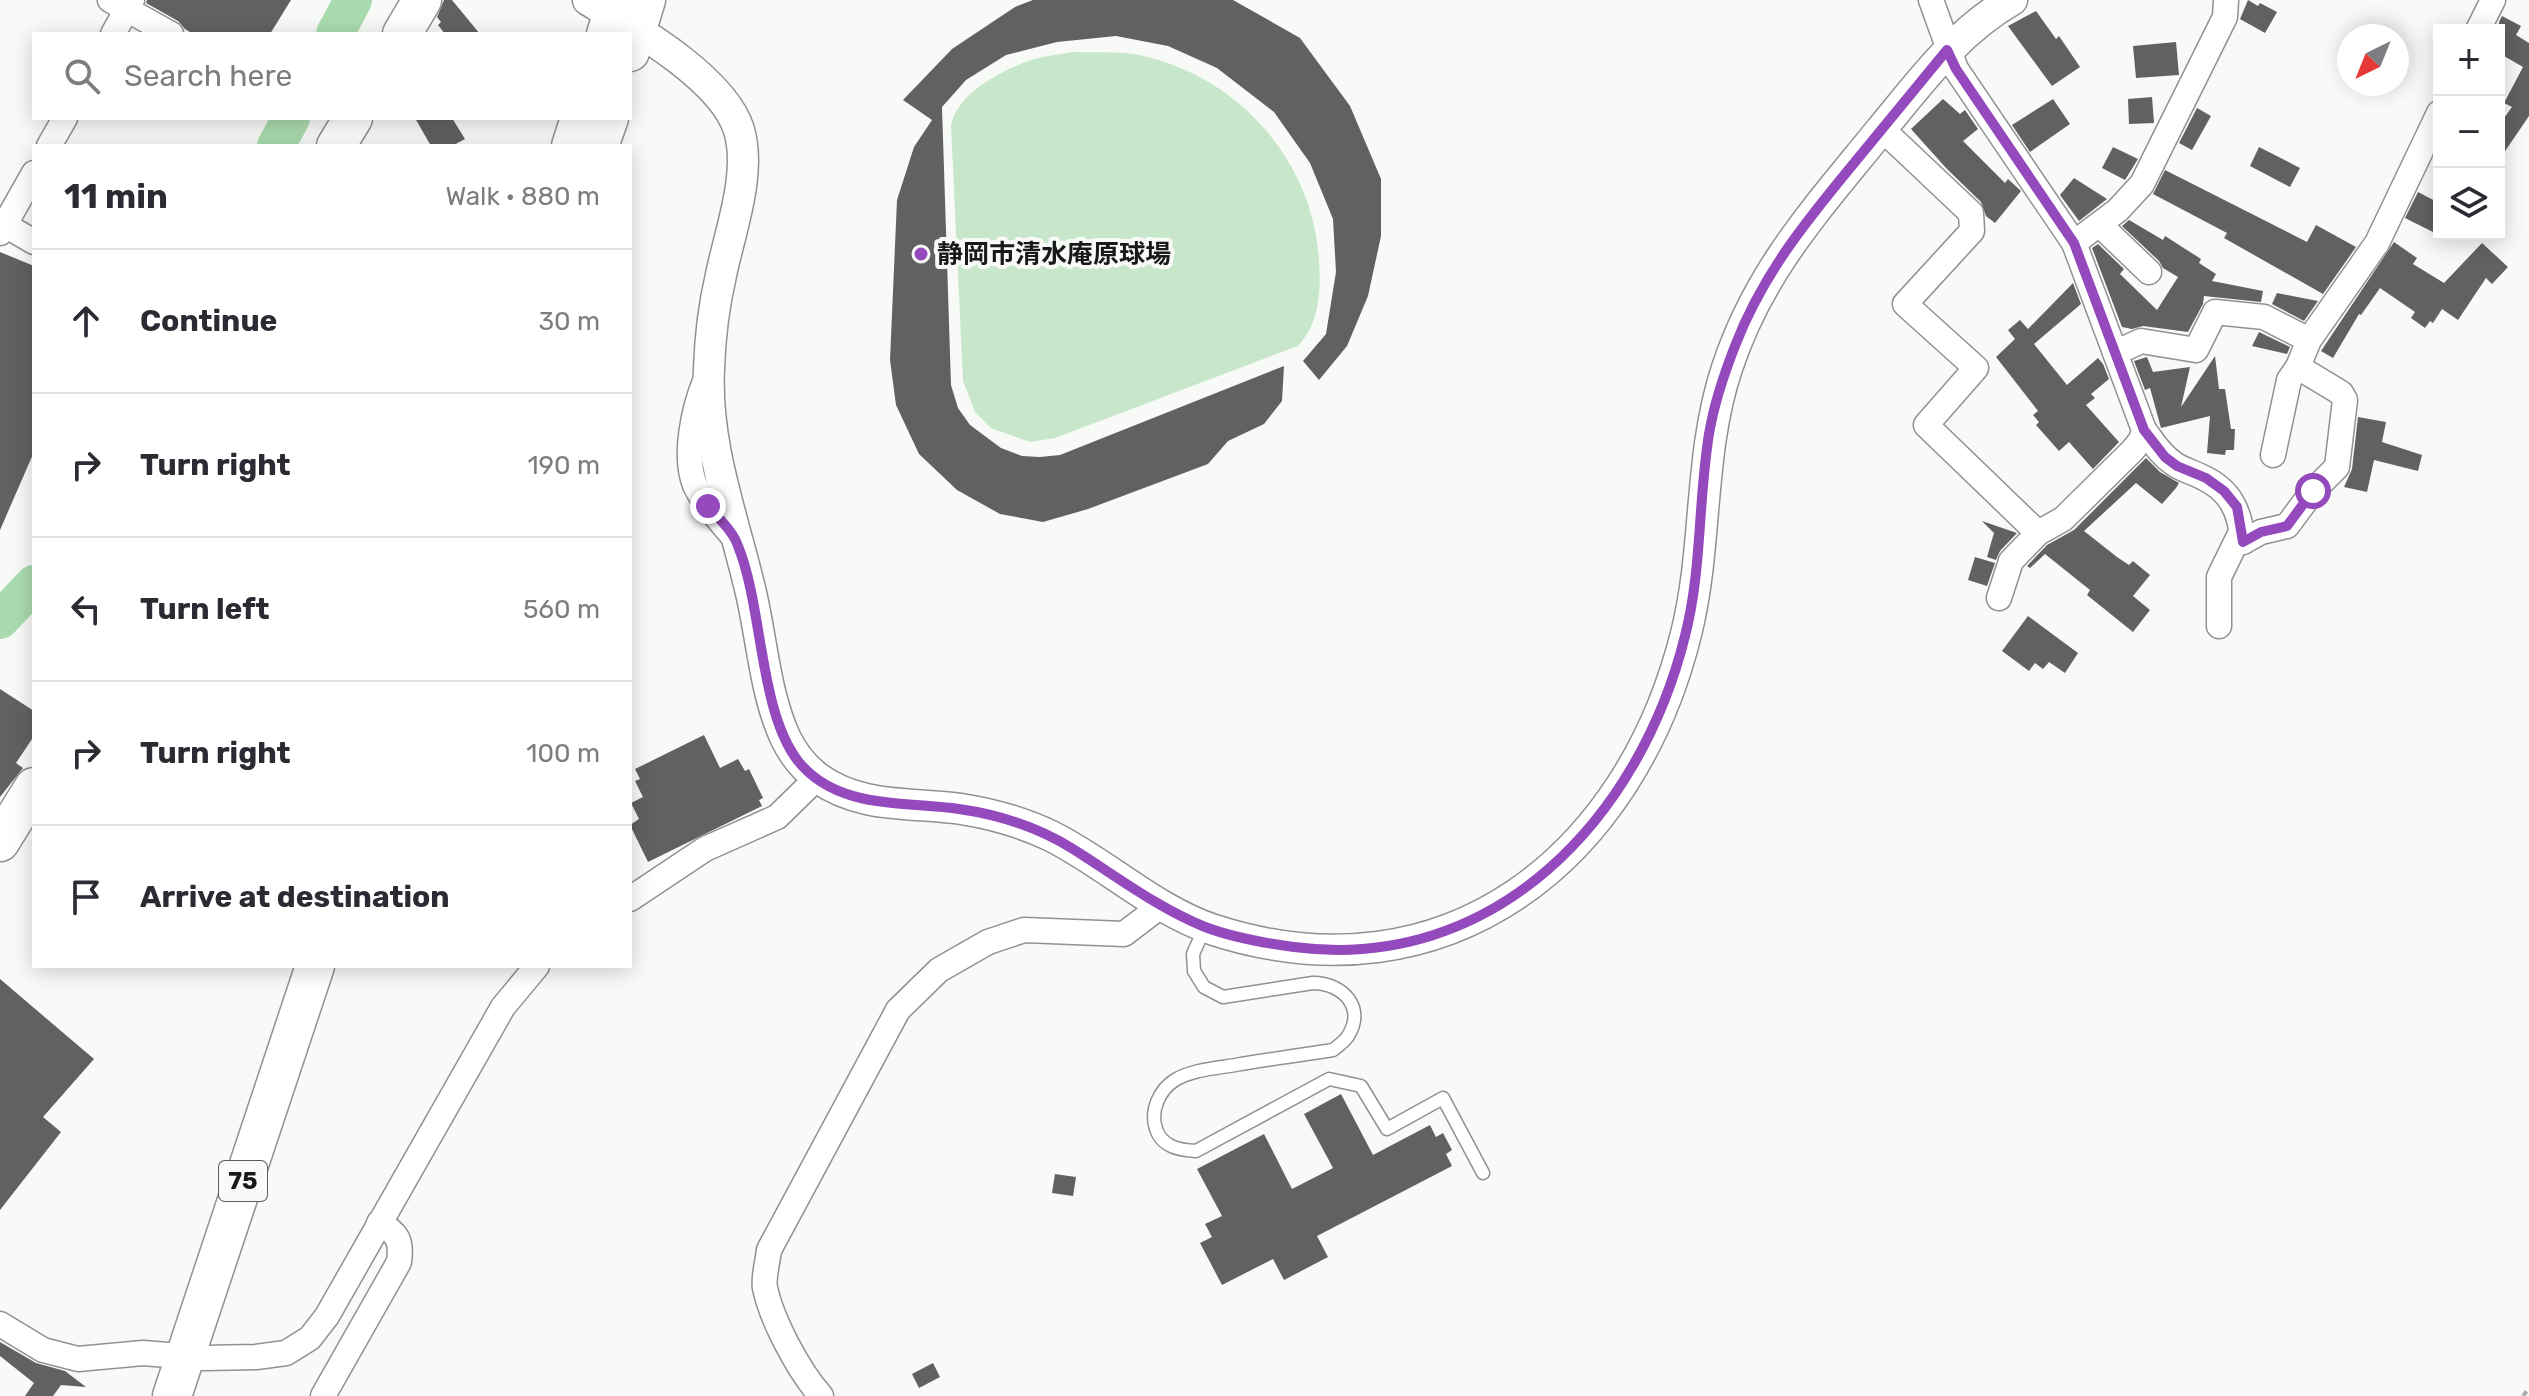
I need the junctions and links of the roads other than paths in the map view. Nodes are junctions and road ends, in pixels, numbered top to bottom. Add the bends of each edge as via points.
1 (422, 0) edge
2 (1931, 0) edge
3 (2012, 0) edge
4 (2226, 0) edge
5 (2493, 0) edge
6 (123, 3) edge
7 (620, 19) edge
8 (2481, 24) edge
9 (114, 32) edge
10 (168, 32) edge
11 (403, 32) edge
12 (1947, 50) junction
13 (64, 120) edge
14 (352, 120) edge
15 (579, 120) edge
16 (608, 120) edge
17 (2433, 126) edge
18 (1882, 129) junction
19 (50, 144) edge
20 (337, 144) edge
21 (572, 144) edge
22 (600, 144) edge
23 (32, 176) edge
24 (2100, 225) junction
25 (2, 226) edge
26 (32, 241) edge
27 (2074, 243) junction
28 (2149, 272) dead end
29 (2309, 340) junction
30 (2115, 353) junction
31 (2298, 367) junction
32 (2144, 430) junction
33 (2273, 455) dead end
34 (2038, 533) junction
35 (2243, 542) junction
36 (1999, 598) dead end
37 (2219, 626) dead end
38 (817, 778) junction
39 (32, 790) edge
40 (0, 842) edge
41 (632, 898) edge
42 (1162, 905) junction
43 (1205, 927) junction
44 (314, 968) edge
45 (535, 968) edge
46 (1483, 1173) dead end
47 (379, 1223) junction
48 (0, 1324) edge
49 (185, 1356) junction
50 (172, 1396) edge
51 (323, 1396) edge
52 (821, 1396) edge

1 - 11 main road
2 - 12 street
3 - 12 street
4 - 24 street via 2225,17 2142,184
5 - 8 street
6 - 9 street
6 - 10 street
7 - 38 street via 706,82 739,131 744,167 718,286 708,374 714,442 773,703 799,762
12 - 18 street
12 - 27 street
13 - 19 street
14 - 20 main road
15 - 21 main road
16 - 22 main road
17 - 29 street via 2377,243
18 - 34 street via 1971,213 1972,231 1905,304 1976,368 1926,425
18 - 43 street via 1795,234 1736,342 1710,432 1695,594 1673,677 1640,755 1584,835 1513,898 1475,920 1415,941 1320,950 1252,941
23 - 25 street
24 - 27 street
24 - 28 street
25 - 26 street
27 - 30 street
29 - 30 street via 2264,317 2215,312 2196,350 2141,341
29 - 31 street
30 - 32 street
31 - 33 street via 2289,380
31 - 35 street via 2345,400 2337,467 2287,526
32 - 34 street via 2132,451 2063,519
32 - 35 street via 2165,457 2224,491 2237,507
34 - 36 street via 2011,561
35 - 37 street via 2239,536 2219,577
38 - 41 street via 777,817 705,849
38 - 42 street via 869,801 960,809 1018,821 1057,839
39 - 40 main road
42 - 43 street
42 - 52 street via 1124,934 1024,930 988,942 939,970 898,1010 769,1250 765,1286 781,1330 806,1379
43 - 46 lane via 1193,954 1194,971 1204,987 1223,997 1327,983 1344,993 1353,1008 1353,1024 1347,1039 1333,1050 1201,1071 1174,1081 1160,1095 1153,1113 1161,1139 1177,1149 1196,1151 1329,1079 1361,1086 1387,1129 1443,1098
44 - 49 main road, 75
45 - 47 street via 503,1007
47 - 49 street via 310,1338 286,1353
47 - 51 street via 395,1231 401,1246 399,1262
48 - 49 street via 43,1350 78,1359 143,1353
49 - 50 main road, 75

